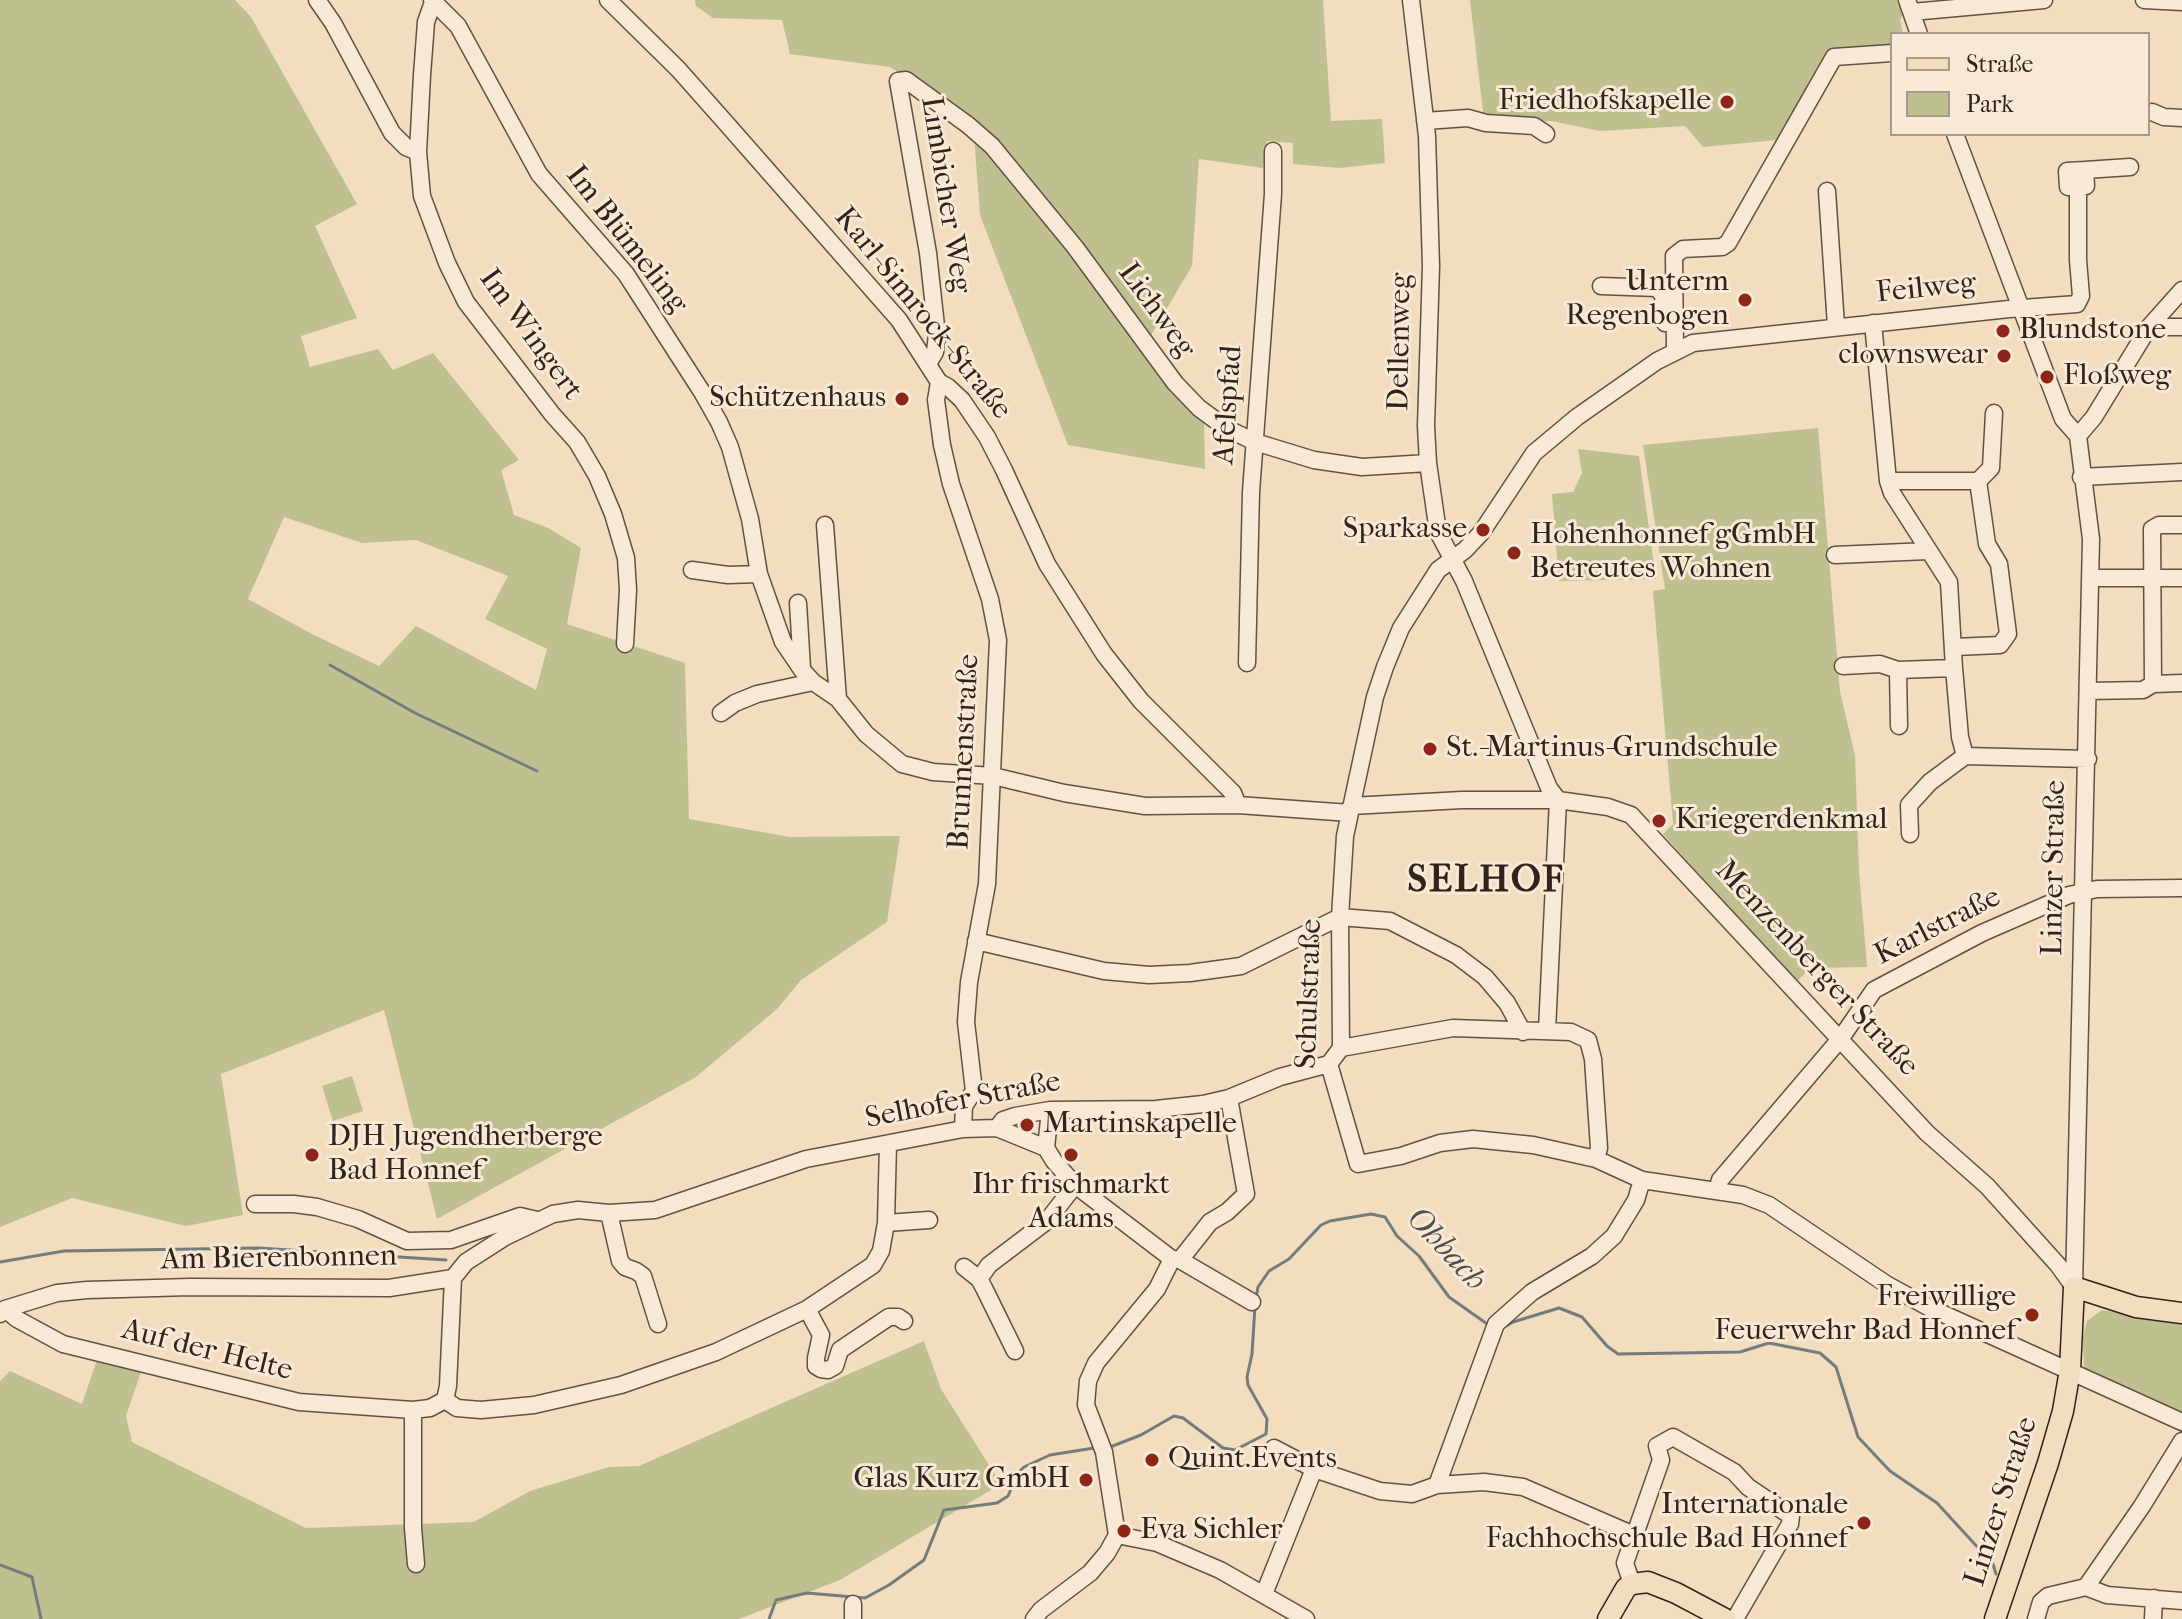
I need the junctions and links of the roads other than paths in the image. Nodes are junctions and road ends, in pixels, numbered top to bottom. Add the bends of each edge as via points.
1 (317, 0) edge
2 (608, 0) edge
3 (1411, 0) edge
4 (2044, 0) edge
5 (2144, 0) edge
6 (432, 1) edge
7 (2182, 2) edge
8 (1910, 6) edge
9 (1918, 32) edge
10 (1890, 53) edge
11 (898, 81) joint
12 (2152, 112) dead end
13 (2182, 118) edge
14 (1425, 121) junction
15 (1546, 134) dead end
16 (1956, 136) edge
17 (1273, 151) dead end
18 (418, 152) junction
19 (2130, 167) dead end
20 (1827, 191) dead end
21 (1601, 286) dead end
22 (2182, 290) edge
23 (2020, 308) junction
24 (1873, 323) junction
25 (1836, 326) junction
26 (2149, 327) junction
27 (2182, 327) edge
28 (1675, 350) junction
29 (928, 364) junction
30 (939, 382) junction
31 (1994, 413) dead end
32 (2078, 436) junction
33 (1255, 442) junction
34 (1428, 463) junction
35 (2182, 472) edge
36 (2081, 477) junction
37 (1888, 481) junction
38 (1978, 481) junction
39 (825, 525) dead end
40 (2182, 525) edge
41 (1928, 551) junction
42 (1835, 555) dead end
43 (1453, 559) junction
44 (692, 570) dead end
45 (759, 574) junction
46 (2091, 578) junction
47 (2152, 578) junction
48 (2182, 578) edge
49 (798, 603) dead end
50 (625, 644) dead end
51 (1955, 647) junction
52 (1247, 663) dead end
53 (1843, 666) dead end
54 (1954, 668) junction
55 (1898, 670) junction
56 (807, 676) junction
57 (2182, 683) edge
58 (2153, 684) junction
59 (2088, 691) junction
60 (838, 699) junction
61 (721, 713) dead end
62 (1899, 726) dead end
63 (1965, 756) junction
64 (2088, 759) junction
65 (993, 776) junction
66 (1558, 800) junction
67 (1240, 805) junction
68 (1350, 809) junction
69 (1910, 834) dead end
70 (2182, 888) edge
71 (2085, 892) junction
72 (1340, 917) junction
73 (976, 941) junction
74 (1547, 1030) junction
75 (1523, 1032) junction
76 (1841, 1038) junction
77 (1341, 1048) junction
78 (1329, 1064) junction
79 (1229, 1098) junction
80 (1050, 1110) junction
81 (997, 1128) junction
82 (963, 1129) junction
83 (888, 1144) junction
84 (1046, 1148) junction
85 (1596, 1159) junction
86 (1642, 1180) junction
87 (1075, 1185) junction
88 (1717, 1190) junction
89 (255, 1204) dead end
90 (609, 1213) junction
91 (537, 1220) junction
92 (929, 1220) dead end
93 (886, 1223) junction
94 (1176, 1259) junction
95 (964, 1267) dead end
96 (453, 1278) junction
97 (979, 1279) junction
98 (2074, 1287) junction
99 (2109, 1298) junction
100 (1252, 1302) dead end
101 (807, 1309) junction
102 (3, 1311) edge
103 (2182, 1313) edge
104 (904, 1321) dead end
105 (658, 1324) dead end
106 (2072, 1327) junction
107 (1015, 1351) dead end
108 (2070, 1370) junction
109 (445, 1400) junction
110 (413, 1410) junction
111 (2182, 1422) edge
112 (2182, 1441) edge
113 (1274, 1448) dead end
114 (1314, 1469) junction
115 (1437, 1485) junction
116 (1117, 1535) junction
117 (1634, 1535) junction
118 (416, 1564) dead end
119 (1632, 1584) junction
120 (2086, 1587) junction
121 (1264, 1594) junction
122 (2154, 1598) junction
123 (2182, 1601) edge
124 (1034, 1619) edge
125 (1306, 1619) edge
126 (1608, 1619) edge
127 (1725, 1619) edge
128 (1735, 1619) edge
129 (1995, 1619) edge
130 (2036, 1619) edge
131 (2153, 1619) edge

1 - 18 street via 392,133
2 - 29 street, Karl-Simrock-Straße via 725,122 899,320
3 - 14 street, Dellenweg
4 - 8 street
5 - 7 street
6 - 18 street, Im Wingert via 426,22
6 - 45 street, Im Blümeling via 458,26 539,174 626,274 719,422 743,494
8 - 9 street
10 - 28 street via 1834,57 1728,243 1683,249 1674,256
11 - 29 street, Limbicher Weg via 921,198 937,335
11 - 33 street, Lichweg via 906,80 992,146 1175,383 1226,428
12 - 13 street
14 - 15 street via 1468,118 1534,126
14 - 34 street, Dellenweg via 1431,266
16 - 23 street, Linzer Straße
17 - 33 street, Afelspfad
18 - 50 street, Im Wingert via 426,207 466,302 577,442 602,489 626,558
19 - 23 street, Feilweg via 2085,170 2086,186 2078,188 2077,304
20 - 25 street, Feilweg
21 - 28 street via 1657,288 1663,295 1666,334
22 - 26 street
23 - 24 street, Feilweg
23 - 32 street, Linzer Straße via 2063,419
24 - 25 street, Feilweg
24 - 37 street
25 - 28 street, Feilweg via 1706,341
26 - 27 street
26 - 32 street
28 - 43 street, Schulstraße via 1534,453 1481,533
29 - 30 street, Karl-Simrock-Straße
30 - 65 street, Brunnenstraße via 936,409 951,484 997,628
30 - 67 street, Karl-Simrock-Straße via 962,400 987,437 1047,564 1104,654
31 - 38 street via 1991,468
32 - 36 street, Linzer Straße
33 - 34 street, Lichweg via 1314,460 1362,467
33 - 52 street, Afelspfad
34 - 43 street, Dellenweg via 1438,532
35 - 36 street
36 - 46 street, Linzer Straße
37 - 38 street
37 - 41 street
38 - 51 street via 1987,544 1999,564 2008,634 2000,645
39 - 60 street
40 - 47 street via 2152,529
41 - 42 street
41 - 51 street via 1949,582
43 - 66 street, Dellenweg
43 - 68 street, Schulstraße via 1438,570 1401,628 1375,697
44 - 45 street
45 - 56 street, Im Blümeling via 783,642
46 - 47 street
46 - 59 street, Linzer Straße
47 - 48 street
47 - 58 street
49 - 56 street
51 - 54 street
53 - 55 street via 1880,664
54 - 55 street
54 - 63 street
55 - 62 street
56 - 60 street, Menzenberger Straße
56 - 61 street
57 - 58 street
58 - 59 street via 2143,690
59 - 64 street, Linzer Straße
60 - 65 street, Menzenberger Straße via 866,734 902,764
63 - 64 street
63 - 69 street via 1909,805
64 - 71 street, Linzer Straße
65 - 67 street, Menzenberger Straße via 1145,806
65 - 73 street, Brunnenstraße via 987,884
66 - 68 street, Menzenberger Straße via 1462,800
66 - 74 street
66 - 76 street, Menzenberger Straße via 1631,815
67 - 68 street, Menzenberger Straße
68 - 72 street, Schulstraße
70 - 71 street, Karlstraße
71 - 76 street, Karlstraße via 1982,933 1874,990
71 - 98 street, Linzer Straße
72 - 73 street via 1241,966 1190,973 1104,971
72 - 75 street via 1390,921 1456,955 1507,1003
72 - 77 street, Schulstraße
73 - 82 street, Brunnenstraße via 966,1022 974,1091 964,1106
74 - 75 street
74 - 85 street via 1588,1040
75 - 77 street via 1453,1028
76 - 88 street, Karlstraße
76 - 98 street, Menzenberger Straße via 1927,1133 1987,1186
77 - 78 street, Schulstraße
78 - 79 street, Selhofer Straße via 1269,1080
78 - 85 street, Schulstraße via 1358,1164 1473,1139
79 - 80 street, Selhofer Straße via 1156,1109
79 - 94 street via 1246,1194
80 - 81 street, Selhofer Straße via 1003,1120
80 - 84 street
81 - 82 street, Selhofer Straße
81 - 84 street
82 - 83 street, Selhofer Straße
83 - 90 street, Selhofer Straße via 806,1159 655,1210
83 - 93 street
84 - 87 street
85 - 86 street
86 - 88 street
86 - 115 street via 1614,1236 1592,1256 1532,1292 1494,1328
87 - 94 street
87 - 97 street via 1047,1221 989,1265
88 - 108 street via 1769,1205 1886,1284
89 - 91 street, Selhofer Straße via 317,1207 407,1241 451,1240 520,1216
90 - 91 street, Selhofer Straße via 578,1210
90 - 105 street via 620,1261 643,1276
91 - 96 street via 466,1262
92 - 93 street
93 - 101 street via 873,1265
94 - 100 street
94 - 116 street via 1096,1363 1088,1381 1086,1405 1103,1448
95 - 97 street
96 - 102 street, Am Bierenbonnen via 389,1288 87,1290 57,1293
96 - 109 street
97 - 107 street
98 - 99 main road
98 - 106 main road, Linzer Straße
99 - 103 main road
99 - 106 main road via 2092,1306
101 - 104 street via 821,1335 816,1366 828,1370 840,1350 889,1317
101 - 109 street via 671,1369 621,1385 534,1405 481,1410 457,1408
102 - 110 street, Auf der Helte via 63,1344 140,1364 299,1402
106 - 108 main road, Linzer Straße
108 - 111 street
108 - 129 main road, Linzer Straße via 2048,1463
109 - 110 street, Auf der Helte
110 - 118 street
112 - 120 street
113 - 114 street
114 - 115 street via 1380,1491 1412,1494
114 - 121 street
115 - 117 street via 1484,1482 1523,1487
116 - 121 street via 1157,1543
116 - 124 street via 1090,1573
117 - 119 street via 1625,1563
117 - 128 street via 1661,1460 1657,1446 1673,1437 1734,1472 1791,1516
119 - 126 main road via 1620,1594
119 - 127 main road via 1654,1583
120 - 122 street via 2107,1595
120 - 130 street via 2048,1596
121 - 125 street
122 - 123 street
122 - 131 street

